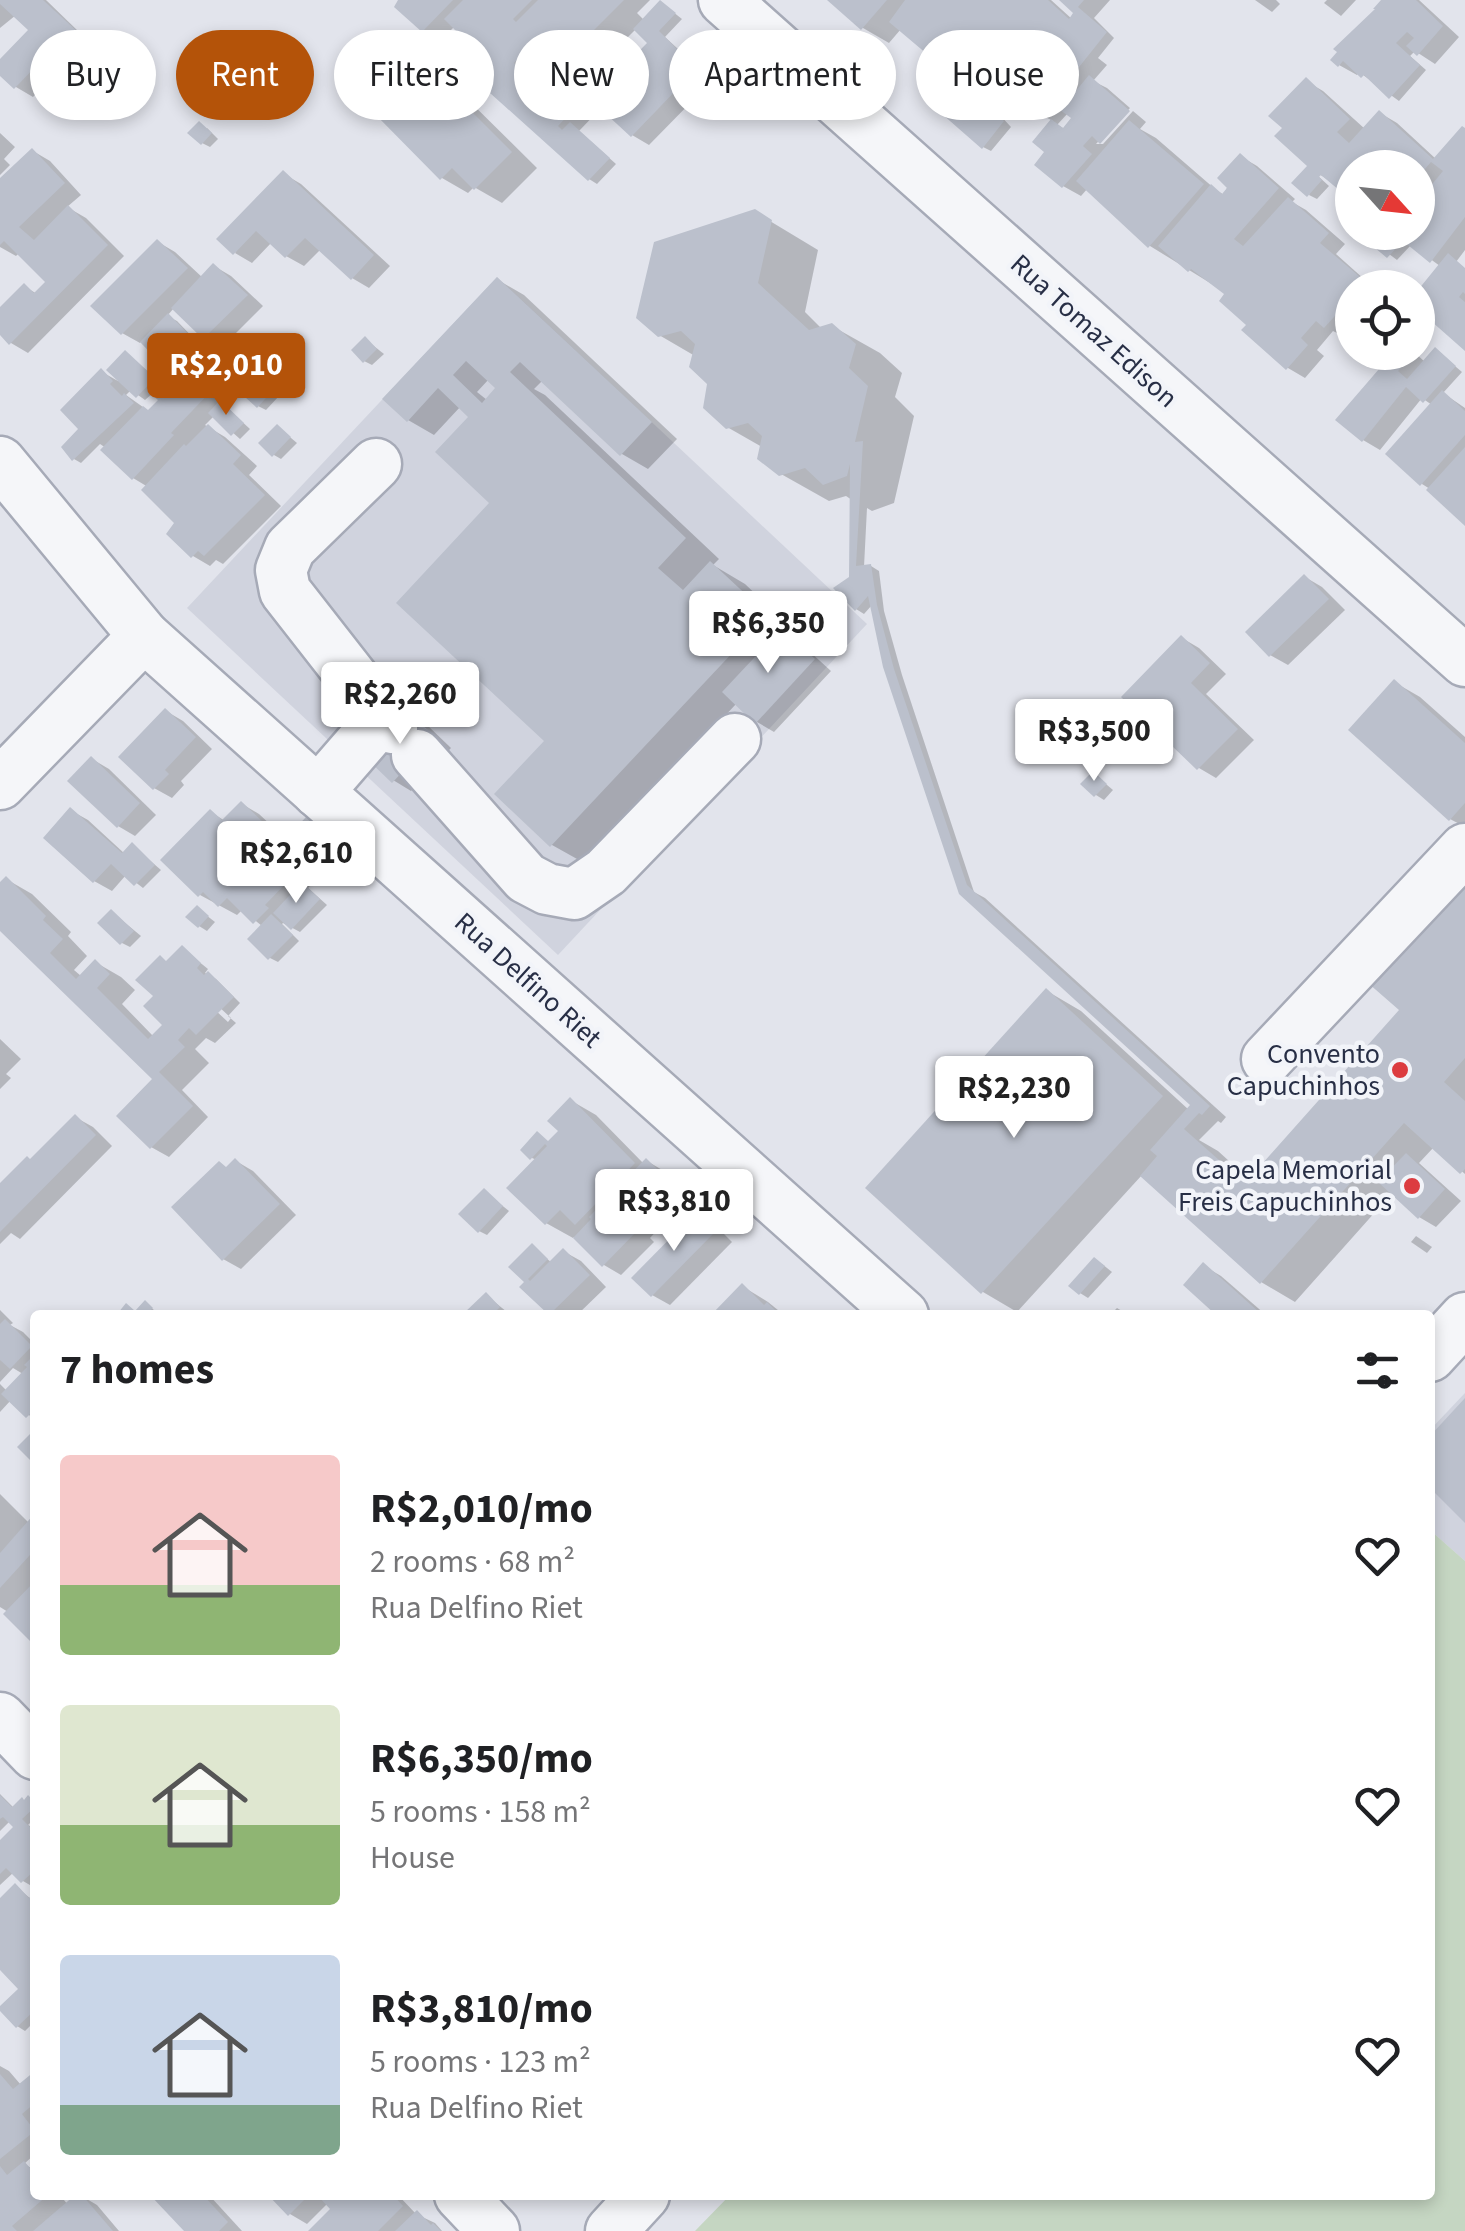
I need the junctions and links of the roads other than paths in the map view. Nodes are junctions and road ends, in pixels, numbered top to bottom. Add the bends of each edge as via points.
1 (724, 0) edge
2 (0, 462) edge
3 (376, 464) dead end
4 (144, 636) junction
5 (1465, 661) edge
6 (398, 733) junction
7 (735, 739) dead end
8 (0, 784) edge
9 (318, 792) junction
10 (1465, 849) edge
11 (1267, 1060) dead end
12 (897, 1310) edge
13 (1465, 1318) edge
14 (1435, 1351) edge
15 (0, 1718) edge
16 (30, 1749) edge
17 (465, 2200) edge
18 (639, 2200) edge
19 (494, 2231) edge
20 (610, 2231) edge

1 - 5 street, Rua Tomaz Edison
2 - 4 street, Rua Delfino Riet
3 - 6 street via 290,548 281,570 285,591
4 - 8 street
4 - 9 street, Rua Delfino Riet
6 - 7 street via 526,878 574,894 606,872
6 - 9 street
9 - 12 street, Rua Delfino Riet
10 - 11 street
13 - 14 street
15 - 16 street
17 - 19 street
18 - 20 street

